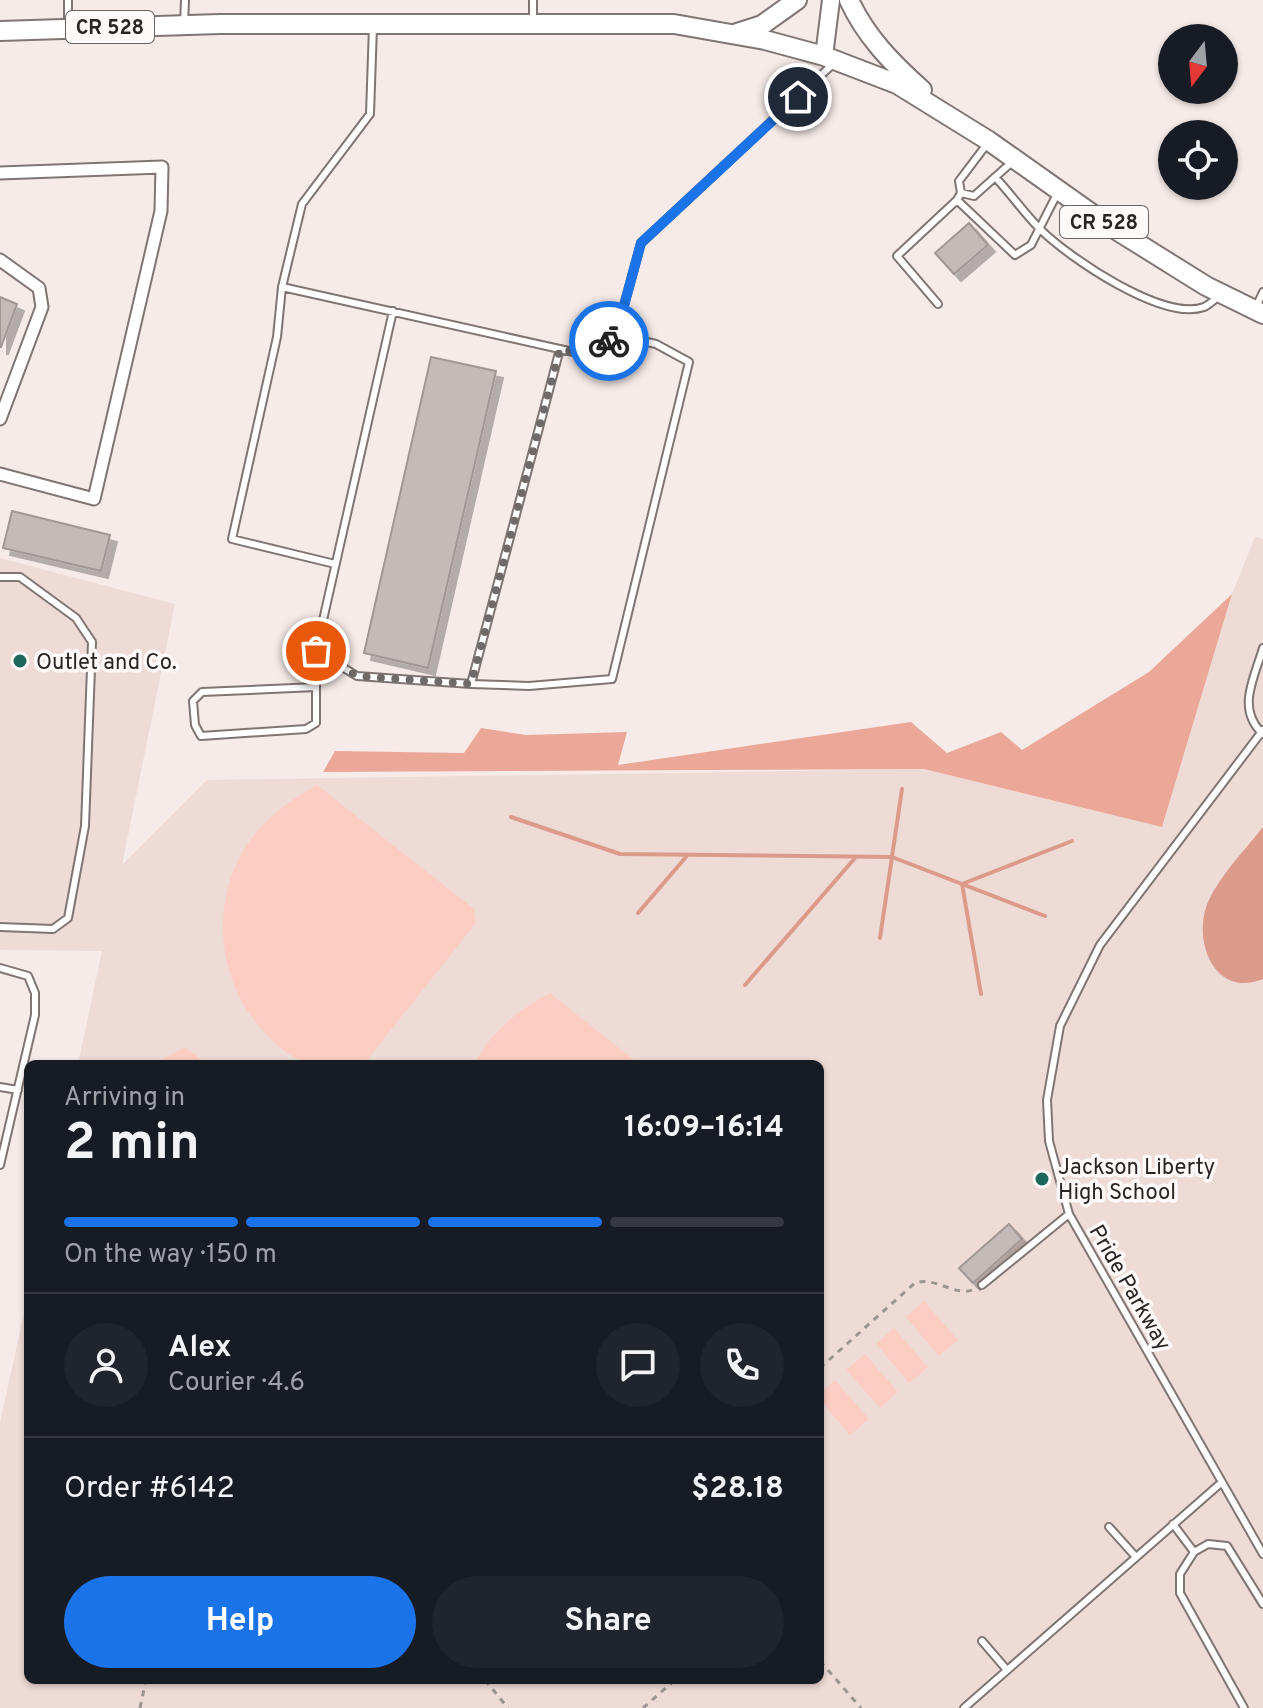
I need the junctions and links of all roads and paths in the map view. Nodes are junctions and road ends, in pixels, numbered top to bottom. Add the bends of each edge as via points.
1 (68, 0) edge
2 (185, 0) edge
3 (533, 0) edge
4 (797, 0) edge
5 (831, 0) edge
6 (849, 0) edge
7 (373, 23) junction
8 (533, 23) junction
9 (184, 25) junction
10 (68, 28) junction
11 (0, 31) edge
12 (732, 34) junction
13 (831, 59) junction
14 (953, 119) junction
15 (989, 141) junction
16 (1015, 160) junction
17 (0, 173) edge
18 (995, 177) junction
19 (1058, 191) junction
20 (959, 196) junction
21 (1038, 227) junction
22 (0, 260) edge
23 (282, 287) junction
24 (1263, 292) edge
25 (1222, 294) junction
26 (938, 304) dead end
27 (393, 311) junction
28 (1259, 312) edge
29 (616, 335) junction
30 (560, 349) junction
31 (0, 419) edge
32 (0, 474) edge
33 (335, 564) junction
34 (0, 577) edge
35 (1263, 648) edge
36 (316, 651) junction
37 (471, 684) junction
38 (316, 687) junction
39 (1262, 733) edge
40 (0, 927) edge
41 (0, 968) edge
42 (25, 1060) edge
43 (24, 1064) edge
44 (0, 1087) edge
45 (18, 1090) junction
46 (0, 1165) edge
47 (1069, 1214) junction
48 (982, 1285) joint
49 (824, 1364) edge
50 (1222, 1482) junction
51 (1173, 1524) junction
52 (1109, 1527) dead end
53 (1194, 1552) junction
54 (1263, 1554) edge
55 (1136, 1557) junction
56 (1263, 1604) edge
57 (982, 1641) dead end
58 (824, 1666) edge
59 (1007, 1670) junction
60 (145, 1684) edge
61 (488, 1684) edge
62 (670, 1684) edge
63 (140, 1708) edge
64 (508, 1708) edge
65 (643, 1708) edge
66 (861, 1708) edge
67 (964, 1708) edge
68 (1244, 1708) edge

1 - 10 lane
2 - 9 lane
3 - 8 lane
4 - 12 main road via 762,25
5 - 13 main road
6 - 14 main road via 860,25 889,60
7 - 8 main road, CR 528
7 - 9 main road, CR 528
7 - 23 lane via 370,114 302,204
8 - 12 main road, CR 528 via 674,24
9 - 10 main road, CR 528
10 - 11 main road, CR 528
12 - 13 main road, CR 528
13 - 14 main road, CR 528 via 897,84
13 - 29 lane via 641,243
14 - 15 main road, CR 528
15 - 16 main road, CR 528
15 - 20 lane via 959,181
16 - 18 lane
16 - 19 main road, CR 528
17 - 32 street via 162,167 161,211 94,499
18 - 20 lane via 974,196
18 - 21 lane
19 - 21 lane
19 - 25 main road, CR 528
20 - 21 lane via 1015,255 1031,245
20 - 26 lane via 897,256
21 - 25 lane via 1125,290 1184,309 1204,307
22 - 31 street via 39,288 42,307
23 - 27 lane
23 - 33 lane via 277,337 232,539
24 - 28 lane
25 - 28 main road, CR 528
27 - 30 lane
27 - 33 lane
29 - 30 lane via 591,356
29 - 37 lane via 656,344 689,362 612,679 529,686
30 - 37 lane
33 - 36 lane
34 - 40 lane via 20,577 76,618 92,642 85,826 68,918 53,929
35 - 39 lane via 1248,698 1251,722
36 - 37 lane via 357,676
36 - 38 lane
38 - 38 lane via 202,692 193,701 195,725 201,736 306,729 316,723
39 - 47 lane, Pride Parkway via 1100,945 1060,1026 1047,1100 1049,1141
41 - 42 lane via 28,976 35,993
43 - 45 lane
44 - 45 lane
45 - 46 lane
47 - 48 lane
47 - 50 lane, Pride Parkway
48 - 49 path via 969,1292 926,1279 915,1283
50 - 51 lane
50 - 54 lane, Pride Parkway
51 - 53 lane
51 - 55 lane
52 - 55 lane
53 - 56 lane via 1208,1544 1227,1546
53 - 68 lane via 1180,1574 1180,1593
55 - 59 lane
57 - 59 lane
58 - 66 path
59 - 67 lane
60 - 63 path
61 - 64 path
62 - 65 path

